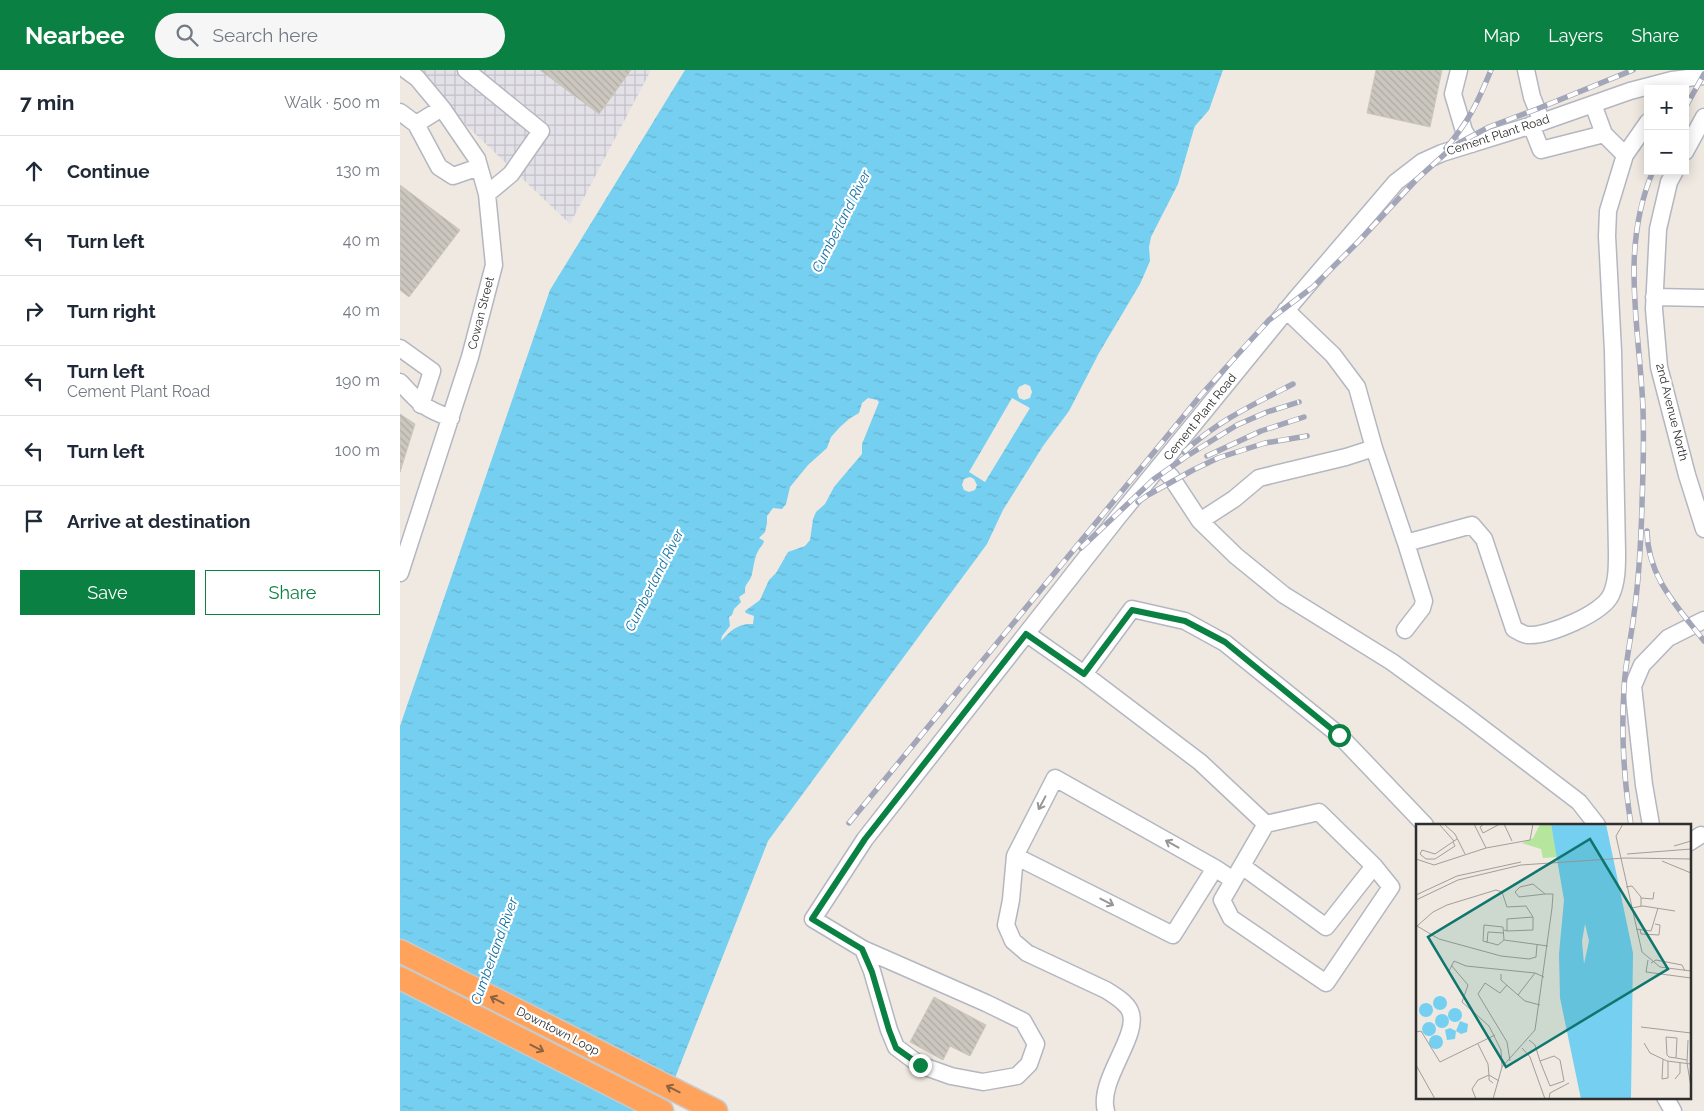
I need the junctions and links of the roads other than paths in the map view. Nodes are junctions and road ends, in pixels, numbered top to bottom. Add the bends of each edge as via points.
1 (466, 70) edge
2 (1459, 70) edge
3 (1526, 70) edge
4 (415, 73) edge
5 (1704, 76) edge
6 (1659, 85) edge
7 (1644, 88) edge
8 (1593, 104) junction
9 (442, 108) junction
10 (400, 112) edge
11 (1704, 117) edge
12 (416, 124) junction
13 (1536, 124) junction
14 (1644, 128) edge
15 (1604, 134) junction
16 (1472, 144) junction
17 (1689, 145) edge
18 (1626, 155) junction
19 (479, 167) junction
20 (1673, 175) edge
21 (487, 194) junction
22 (1654, 296) junction
23 (1704, 298) edge
24 (1286, 310) junction
25 (400, 348) edge
26 (400, 382) edge
27 (421, 405) junction
28 (451, 418) junction
29 (1374, 448) junction
30 (1160, 466) junction
31 (1200, 521) junction
32 (1704, 529) edge
33 (1406, 542) junction
34 (401, 567) edge
35 (1704, 620) edge
36 (1405, 630) dead end
37 (1026, 634) junction
38 (1084, 674) junction
39 (1266, 824) junction
40 (1424, 824) edge
41 (1596, 824) edge
42 (1651, 824) edge
43 (1015, 856) junction
44 (1374, 866) junction
45 (1215, 868) junction
46 (1238, 873) junction
47 (862, 949) junction
48 (400, 951) edge
49 (400, 978) edge
50 (1666, 1098) edge
51 (662, 1111) edge
52 (716, 1111) edge
53 (1106, 1111) edge
54 (1673, 1111) edge

1 - 21 street via 542,131 511,174
2 - 16 street via 1453,94 1464,131
3 - 13 street
4 - 9 street, Cowan Street
5 - 6 street, Cement Plant Road
7 - 8 street, Cement Plant Road
8 - 13 street, Cement Plant Road
8 - 15 street
9 - 12 street
9 - 19 street, Cowan Street
10 - 12 street
11 - 17 street
12 - 19 street via 439,168 453,176
13 - 15 street via 1541,150
13 - 16 street, Cement Plant Road
14 - 18 street
15 - 18 street
16 - 24 street, Cement Plant Road via 1422,162 1396,182
18 - 33 street via 1608,210 1607,236 1614,350 1617,553 1615,581 1610,596 1588,615 1550,632 1527,635 1514,629 1484,540 1472,525
19 - 21 street, Cowan Street
20 - 22 street, 2nd Avenue North via 1658,229
21 - 28 street, Cowan Street via 494,265
22 - 23 street
22 - 32 street, 2nd Avenue North via 1659,367
24 - 29 street via 1332,355 1357,387
24 - 30 street, Cement Plant Road
25 - 27 street via 432,371
26 - 27 street
27 - 28 street
28 - 34 street, Cowan Street
29 - 31 street via 1259,478 1234,500
29 - 33 street
30 - 31 street
30 - 37 street, Cement Plant Road
31 - 41 street via 1284,595 1392,662 1465,715 1579,802
33 - 36 street via 1424,601
35 - 42 street via 1668,638 1642,665 1633,686
37 - 38 street
37 - 47 street, Cement Plant Road via 865,839 812,919
38 - 39 street via 1200,762
38 - 40 street via 1132,610 1185,621 1225,642 1339,735
39 - 44 street via 1319,812
39 - 46 street
43 -> 45 street via 1173,935
45 -> 43 street via 1055,778
43 - 53 street via 1006,925 1013,941 1027,953 1106,990 1130,1010 1132,1024 1104,1094
44 - 46 street via 1326,927
44 - 46 street via 1391,887 1326,983 1231,918 1222,900
45 - 46 street
47 - 47 street via 896,1048 920,1065 951,1076 984,1082 1017,1076 1029,1064 1036,1044 1023,1021
52 -> 48 highway, Downtown Loop
49 -> 51 highway, Downtown Loop
50 - 54 street

